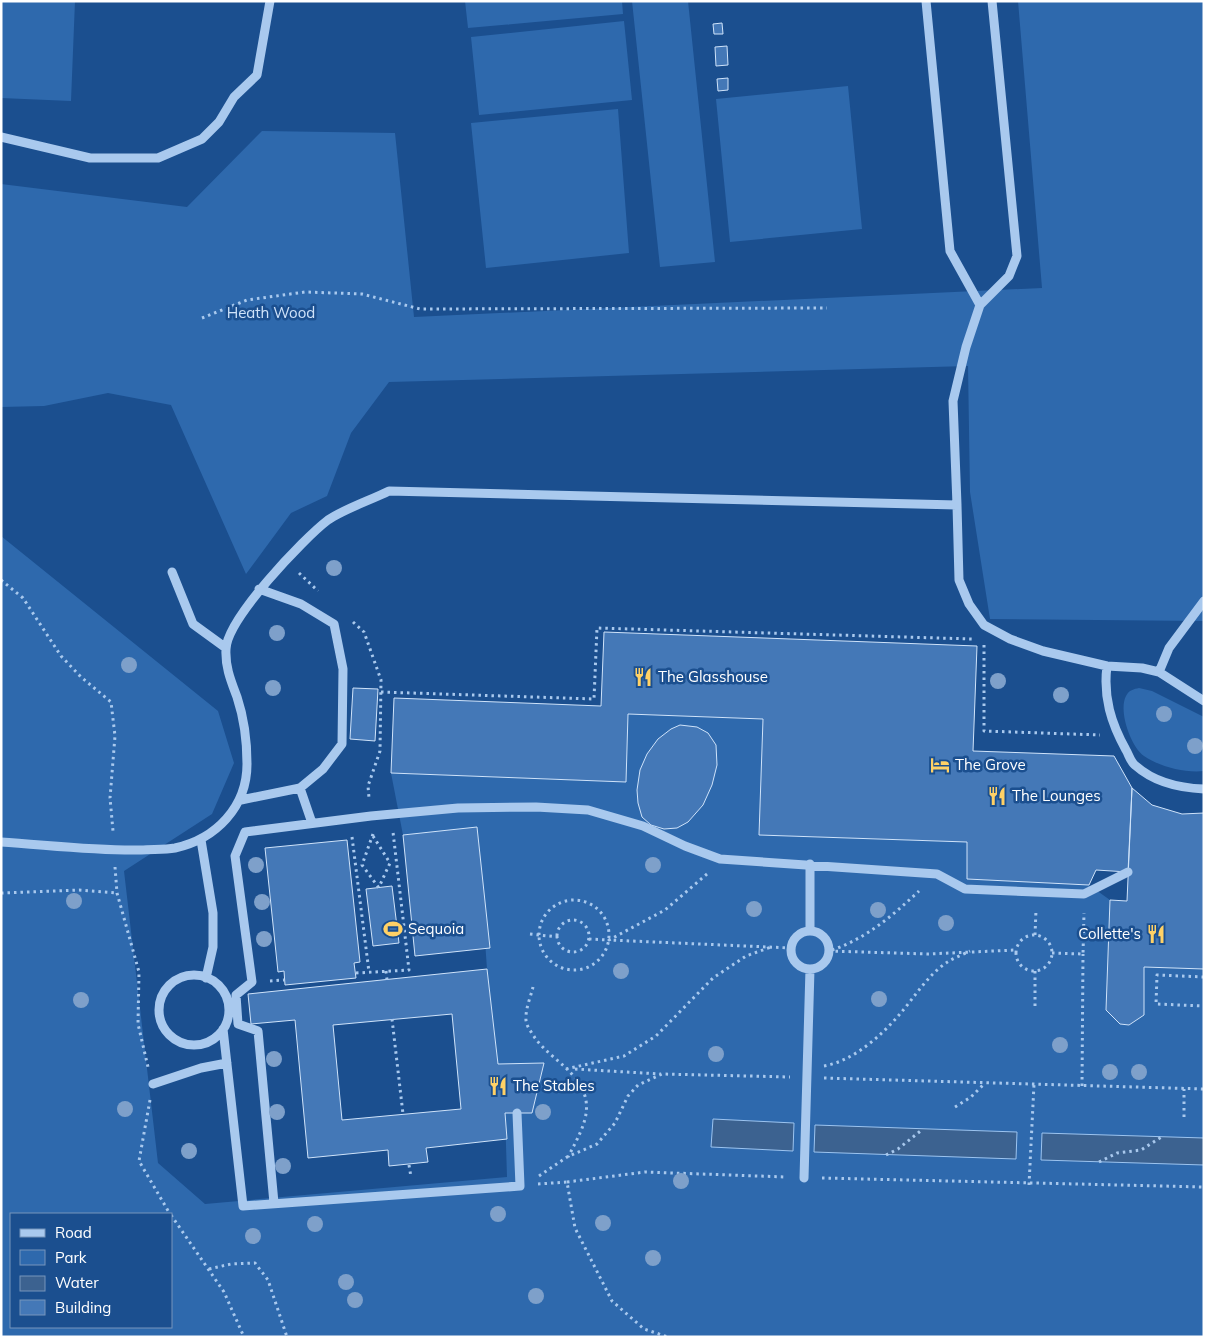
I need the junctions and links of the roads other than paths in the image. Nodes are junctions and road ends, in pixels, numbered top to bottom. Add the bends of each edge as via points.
1 (270, 1) edge
2 (926, 1) edge
3 (992, 1) edge
4 (1, 137) edge
5 (980, 305) junction
6 (957, 505) junction
7 (172, 572) dead end
8 (259, 589) junction
9 (1204, 601) edge
10 (226, 648) junction
11 (1107, 666) junction
12 (1159, 672) junction
13 (1204, 701) edge
14 (300, 788) junction
15 (1204, 789) edge
16 (241, 800) junction
17 (312, 823) junction
18 (201, 840) junction
19 (1, 842) edge
20 (810, 864) junction
21 (1128, 872) dead end
22 (810, 931) junction
23 (810, 969) junction
24 (206, 978) junction
25 (223, 1029) junction
26 (227, 1063) junction
27 (153, 1084) road end
28 (517, 1113) dead end
29 (804, 1178) road end
30 (274, 1203) junction

1 - 4 lane via 257,75 234,96 219,122 202,139 158,158 90,158
2 - 5 lane via 950,251
3 - 5 lane via 1017,256 1009,276
5 - 6 lane via 953,401
6 - 8 lane via 389,491 328,520
6 - 11 lane via 959,580 969,604 984,625 1043,651
7 - 10 lane via 193,624
8 - 10 lane via 233,629
8 - 14 lane via 301,604 334,624 342,668 342,744 323,769
9 - 12 lane via 1169,648
10 - 16 lane via 228,674 246,732 247,766
11 - 12 lane
11 - 15 lane via 1104,685 1107,707 1117,735 1134,765 1151,777 1189,789
12 - 13 lane
14 - 16 lane
14 - 17 lane
16 - 18 lane via 218,829
17 - 20 lane via 458,808 588,810 644,826 685,846 720,858
17 - 30 lane via 245,832 235,856 252,982 236,996 238,1024 258,1031
18 - 19 lane via 174,848 114,850
18 - 24 lane via 213,913 213,947
20 - 21 lane via 931,874 965,889 1084,894
20 - 22 lane
22 - 23 lane via 821,935 829,951 825,961
22 - 23 lane via 795,938 791,948 798,965
23 - 29 lane
24 - 25 lane via 223,990 227,1000 228,1020
24 - 25 lane via 195,975 183,977 165,990 159,1012 162,1024 168,1034 188,1045 210,1042
25 - 26 lane
26 - 27 lane
26 - 30 lane via 243,1206
28 - 30 lane via 520,1186

